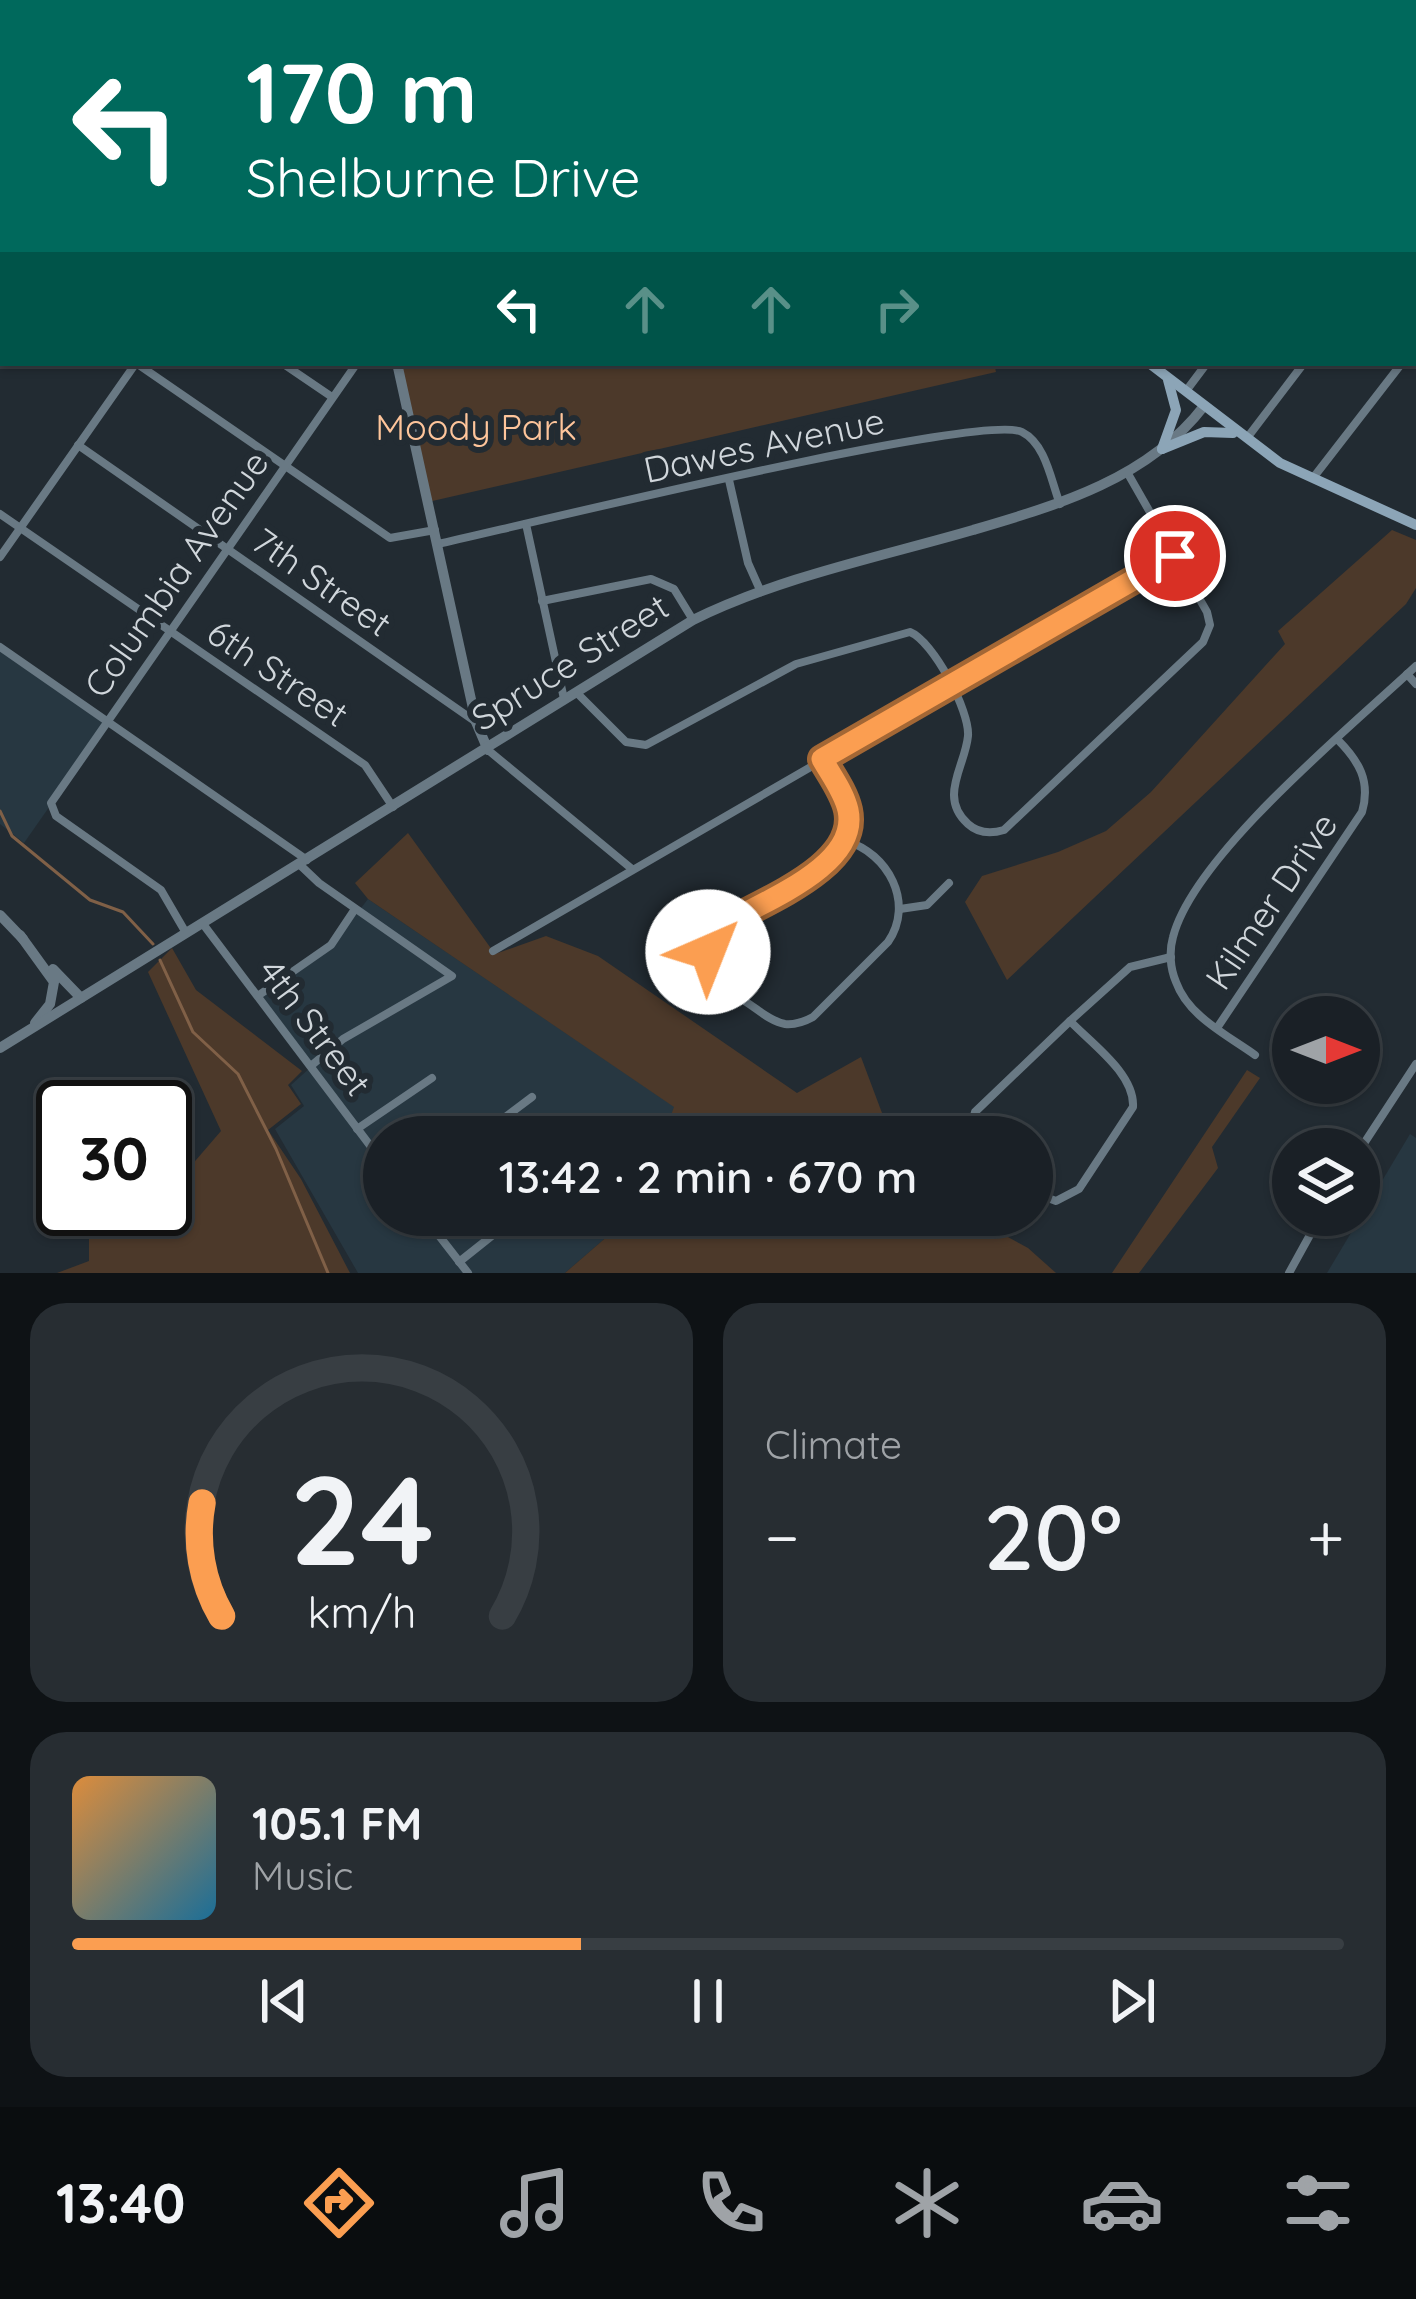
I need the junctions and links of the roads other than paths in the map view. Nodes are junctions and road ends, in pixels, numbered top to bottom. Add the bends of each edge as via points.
1 (134, 366) edge
2 (140, 366) edge
3 (286, 366) edge
4 (355, 366) edge
5 (398, 366) edge
6 (1153, 366) edge
7 (1205, 366) edge
8 (1301, 366) edge
9 (1400, 366) edge
10 (1166, 377) junction
11 (1185, 392) junction
12 (332, 398) junction
13 (1204, 406) junction
14 (1242, 437) junction
15 (78, 446) junction
16 (1162, 449) junction
17 (284, 466) junction
18 (1127, 472) junction
19 (1313, 478) junction
20 (729, 480) junction
21 (1060, 504) junction
22 (0, 514) edge
23 (526, 524) junction
24 (1416, 525) edge
25 (20, 528) junction
26 (436, 537) junction
27 (226, 548) junction
28 (1175, 556) junction
29 (0, 557) edge
30 (761, 592) junction
31 (542, 601) junction
32 (693, 620) junction
33 (169, 631) junction
34 (0, 647) edge
35 (1416, 665) edge
36 (1407, 674) junction
37 (1416, 684) edge
38 (950, 685) junction
39 (577, 693) junction
40 (564, 702) junction
41 (106, 720) junction
42 (476, 722) junction
43 (1337, 739) junction
44 (488, 750) junction
45 (822, 759) junction
46 (393, 807) junction
47 (846, 841) junction
48 (303, 862) junction
49 (632, 868) junction
50 (949, 883) dead end
51 (355, 908) junction
52 (900, 909) junction
53 (0, 915) edge
54 (202, 924) junction
55 (186, 933) junction
56 (20, 935) junction
57 (493, 951) dead end
58 (1171, 957) junction
59 (259, 995) junction
60 (81, 998) junction
61 (1070, 1022) junction
62 (1217, 1028) junction
63 (26, 1032) junction
64 (0, 1048) edge
65 (1256, 1055) dead end
66 (1416, 1064) edge
67 (312, 1065) junction
68 (432, 1078) dead end
69 (532, 1097) dead end
70 (507, 1116) edge
71 (974, 1116) edge
72 (1374, 1128) edge
73 (357, 1129) junction
74 (363, 1137) edge
75 (1053, 1200) edge
76 (440, 1236) edge
77 (492, 1236) edge
78 (1309, 1236) edge
79 (460, 1262) junction
80 (468, 1273) edge
81 (1289, 1273) edge

1 - 15 street
2 - 17 street, Dawes Avenue
3 - 12 street
4 - 12 street, Columbia Avenue
5 - 26 street
6 - 10 main road
7 - 11 street
8 - 14 street
9 - 19 street
10 - 11 main road
10 - 16 main road via 1176,410
11 - 13 main road
12 - 17 street, Columbia Avenue
13 - 14 main road
13 - 16 street, Spruce Street
14 - 16 main road via 1204,432
14 - 19 main road
15 - 25 street
15 - 27 street, 7th Street
16 - 18 street, Spruce Street
17 - 26 street, Dawes Avenue via 390,538
17 - 27 street, Columbia Avenue
18 - 21 street, Spruce Street
18 - 28 street
19 - 24 main road
20 - 21 street, Dawes Avenue via 1007,428 1036,444
20 - 23 street, Dawes Avenue
20 - 30 street
21 - 30 street, Spruce Street
22 - 25 street, 6th Street
23 - 26 street, Dawes Avenue
23 - 31 street
25 - 29 street
25 - 33 street, 6th Street
26 - 42 street
27 - 33 street, Columbia Avenue
27 - 42 street, 7th Street
28 - 38 street
28 - 38 street via 1207,612 1205,639 1012,825 994,833 971,827 955,805 968,736
30 - 32 street, Spruce Street
31 - 32 street via 651,579 674,589
31 - 40 street
32 - 39 street, Spruce Street
33 - 41 street, Columbia Avenue
33 - 46 street, 6th Street via 365,765
34 - 41 street
35 - 36 street
36 - 37 street
36 - 43 street
38 - 39 street via 928,644 903,632 796,664 639,746
38 - 45 street
39 - 40 street, Spruce Street
40 - 44 street, Spruce Street
41 - 48 street
41 - 55 street, Columbia Avenue via 51,808 161,890
42 - 44 street
43 - 58 street via 1214,866 1178,922
43 - 62 street, Kilmer Drive via 1364,775 1362,812
44 - 46 street, Spruce Street
44 - 49 street
45 - 47 street via 848,808
45 - 49 street
46 - 48 street, Spruce Street
47 - 52 street via 878,858
47 - 52 street via 830,862 717,930 708,960 718,982 773,1020 805,1021 889,942
48 - 51 street
48 - 54 street, Spruce Street
49 - 57 street
50 - 52 street via 927,905
51 - 59 street via 332,945
51 - 67 street via 452,976
53 - 56 street
54 - 55 street, Spruce Street
54 - 59 street, 4th Street
55 - 60 street, Spruce Street
56 - 60 street
56 - 63 street via 54,982 50,1004
58 - 61 street via 1130,967
58 - 62 street via 1180,992
59 - 67 street, 4th Street
60 - 63 street, Spruce Street
61 - 71 street
61 - 75 street via 1126,1080 1133,1107 1075,1194
62 - 65 street
63 - 64 street, Spruce Street
66 - 72 street
67 - 73 street, 4th Street
68 - 73 street
69 - 70 street
73 - 74 street, 4th Street
76 - 79 street
77 - 79 street
78 - 81 street
79 - 80 street

